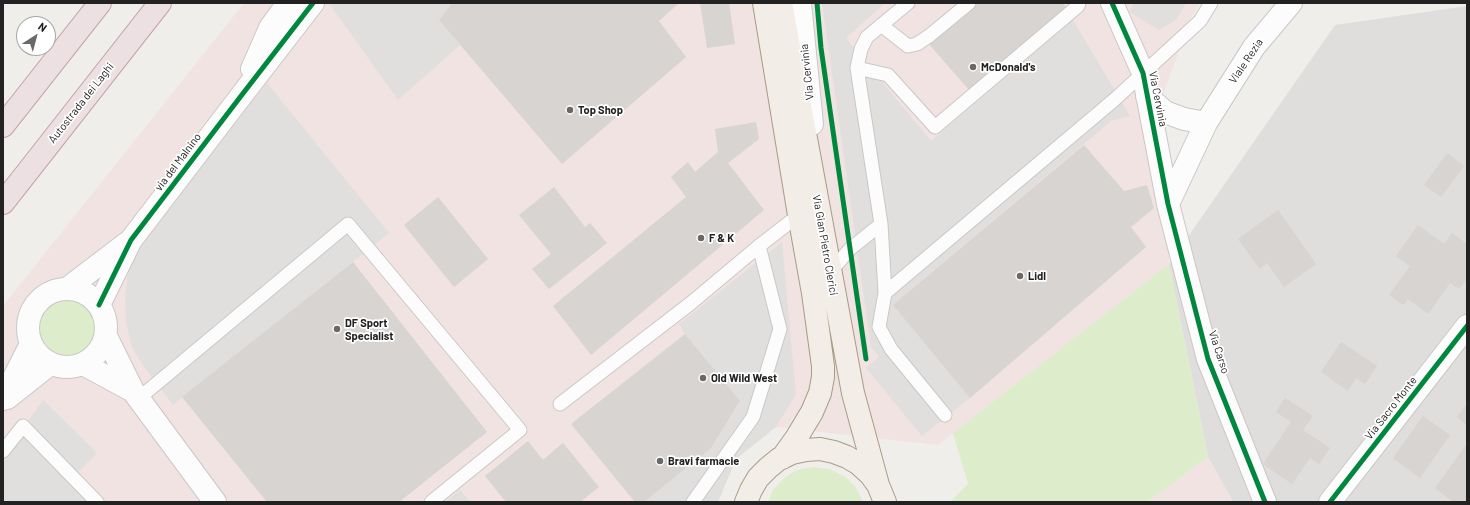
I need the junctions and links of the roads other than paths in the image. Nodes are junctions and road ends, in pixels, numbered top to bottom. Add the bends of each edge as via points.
1 (100, 3) edge
2 (160, 3) edge
3 (288, 3) edge
4 (313, 3) edge
5 (764, 3) edge
6 (781, 3) edge
7 (800, 3) edge
8 (908, 3) edge
9 (969, 3) edge
10 (1079, 3) edge
11 (1112, 3) edge
12 (1211, 3) edge
13 (1292, 3) edge
14 (881, 25) junction
15 (857, 68) junction
16 (1144, 73) junction
17 (241, 96) junction
18 (1147, 96) junction
19 (1206, 123) junction
20 (3, 126) edge
21 (806, 140) junction
22 (3, 203) edge
23 (1168, 204) junction
24 (799, 215) junction
25 (880, 224) junction
26 (131, 240) junction
27 (759, 246) junction
28 (830, 272) junction
29 (68, 288) junction
30 (885, 293) junction
31 (99, 305) junction
32 (1467, 326) edge
33 (106, 336) junction
34 (31, 344) junction
35 (50, 364) junction
36 (83, 364) junction
37 (135, 395) junction
38 (3, 400) edge
39 (560, 404) dead end
40 (944, 415) dead end
41 (3, 451) edge
42 (782, 458) junction
43 (882, 494) edge
44 (96, 502) edge
45 (215, 502) edge
46 (431, 502) edge
47 (693, 502) edge
48 (746, 502) edge
49 (1265, 502) edge
50 (1330, 502) edge

1 - 20 highway
2 - 22 highway, Autostrada dei Laghi
3 - 17 street via 270,28
4 - 17 street
5 - 24 main road, Via Gian Pietro Clerici
6 - 21 main road, Via Gian Pietro Clerici
7 - 21 street, Via Cervinia via 812,124
8 - 14 lane
9 - 14 lane via 917,44 908,46
10 - 15 lane via 935,127 888,75
11 - 16 street, Via Cervinia
12 - 16 lane via 1200,21
13 - 19 street, Viale Rezia via 1254,47
14 - 15 lane via 867,37
15 - 25 lane
16 - 18 street, Via Cervinia
16 - 30 lane
17 - 26 street, via del Malnino
18 - 19 street, Via Cervinia via 1165,112
18 - 23 street, Via Cervinia
19 - 23 street
21 - 28 main road, Via Gian Pietro Clerici
23 - 49 street, Via Carso via 1208,359
24 - 27 lane
24 - 42 main road, Via Gian Pietro Clerici via 813,293 823,377 812,412
25 - 28 lane via 850,249
25 - 30 lane
26 - 29 street
26 - 31 street
27 - 39 lane via 691,303
27 - 47 lane via 780,329 753,417
28 - 43 main road, Via Gian Pietro Clerici via 853,393
29 - 31 street via 80,290 91,296
29 - 34 street via 46,294 31,310 28,322
30 - 40 lane via 879,327 891,349
31 - 33 street via 104,315
32 - 50 street, Via Sacro Monte
33 - 36 street via 94,357
33 - 37 street
34 - 35 street
34 - 38 street
35 - 36 street via 61,367
35 - 38 street
36 - 37 street
37 - 45 street
37 - 46 lane via 348,224 520,430
41 - 44 lane via 23,426
42 - 43 main road via 806,450 834,452 859,464 870,474
42 - 48 main road via 758,478

